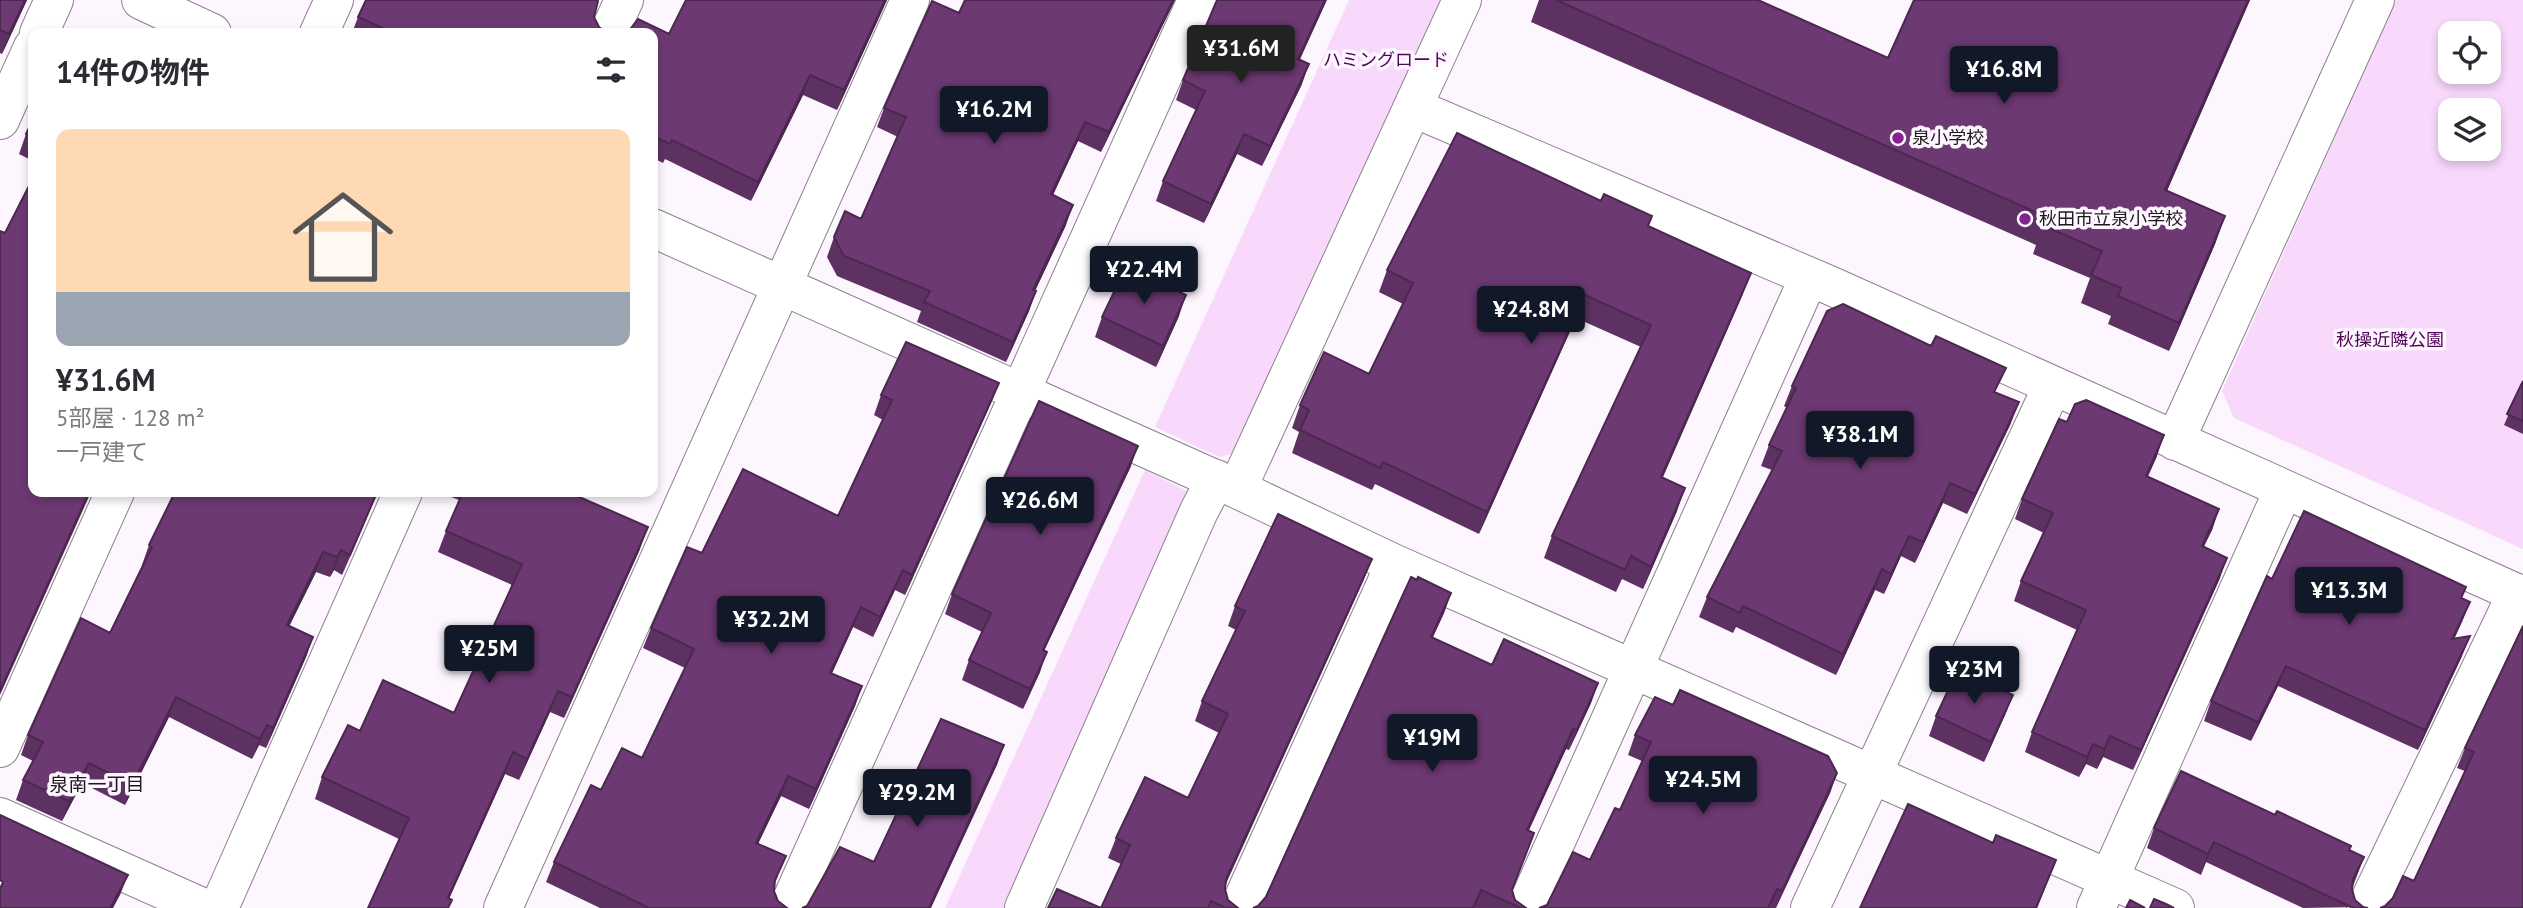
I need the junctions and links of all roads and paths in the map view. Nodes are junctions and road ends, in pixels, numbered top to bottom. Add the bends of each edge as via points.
1 (54, 0) edge
2 (141, 0) edge
3 (334, 0) edge
4 (624, 0) edge
5 (910, 0) edge
6 (1197, 0) edge
7 (1462, 0) edge
8 (2375, 0) edge
9 (41, 28) edge
10 (201, 28) edge
11 (320, 28) edge
12 (611, 28) edge
13 (28, 58) edge
14 (1414, 108) junction
15 (0, 120) edge
16 (658, 230) edge
17 (1809, 277) junction
18 (783, 284) junction
19 (2052, 387) junction
20 (1018, 393) junction
21 (2175, 441) junction
22 (1227, 484) junction
23 (2283, 491) junction
24 (113, 497) edge
25 (401, 497) edge
26 (1395, 564) junction
27 (2520, 594) edge
28 (1634, 669) junction
29 (0, 748) edge
30 (1872, 774) junction
31 (0, 817) edge
32 (2102, 894) edge
33 (204, 908) edge
34 (219, 908) edge
35 (503, 908) edge
36 (789, 908) edge
37 (1024, 908) edge
38 (1239, 908) edge
39 (1526, 908) edge
40 (1810, 908) edge
41 (2175, 908) edge
42 (2366, 908) edge

1 - 9 street
2 - 10 street
3 - 11 street
4 - 12 street
5 - 18 street
6 - 20 street
7 - 14 street
8 - 21 street
13 - 15 street
14 - 17 street
14 - 22 street
16 - 18 street
17 - 19 street
17 - 28 street
18 - 20 street
18 - 35 street
19 - 21 street
19 - 30 street
20 - 22 street
20 - 36 street
21 - 23 street
22 - 26 street
22 - 37 street via 1199,512
23 - 27 street
23 - 32 street
24 - 29 street
25 - 34 street
26 - 28 street
26 - 38 street
27 - 42 street
28 - 30 street
28 - 39 street
30 - 32 street
30 - 40 street
31 - 33 street
32 - 41 street

